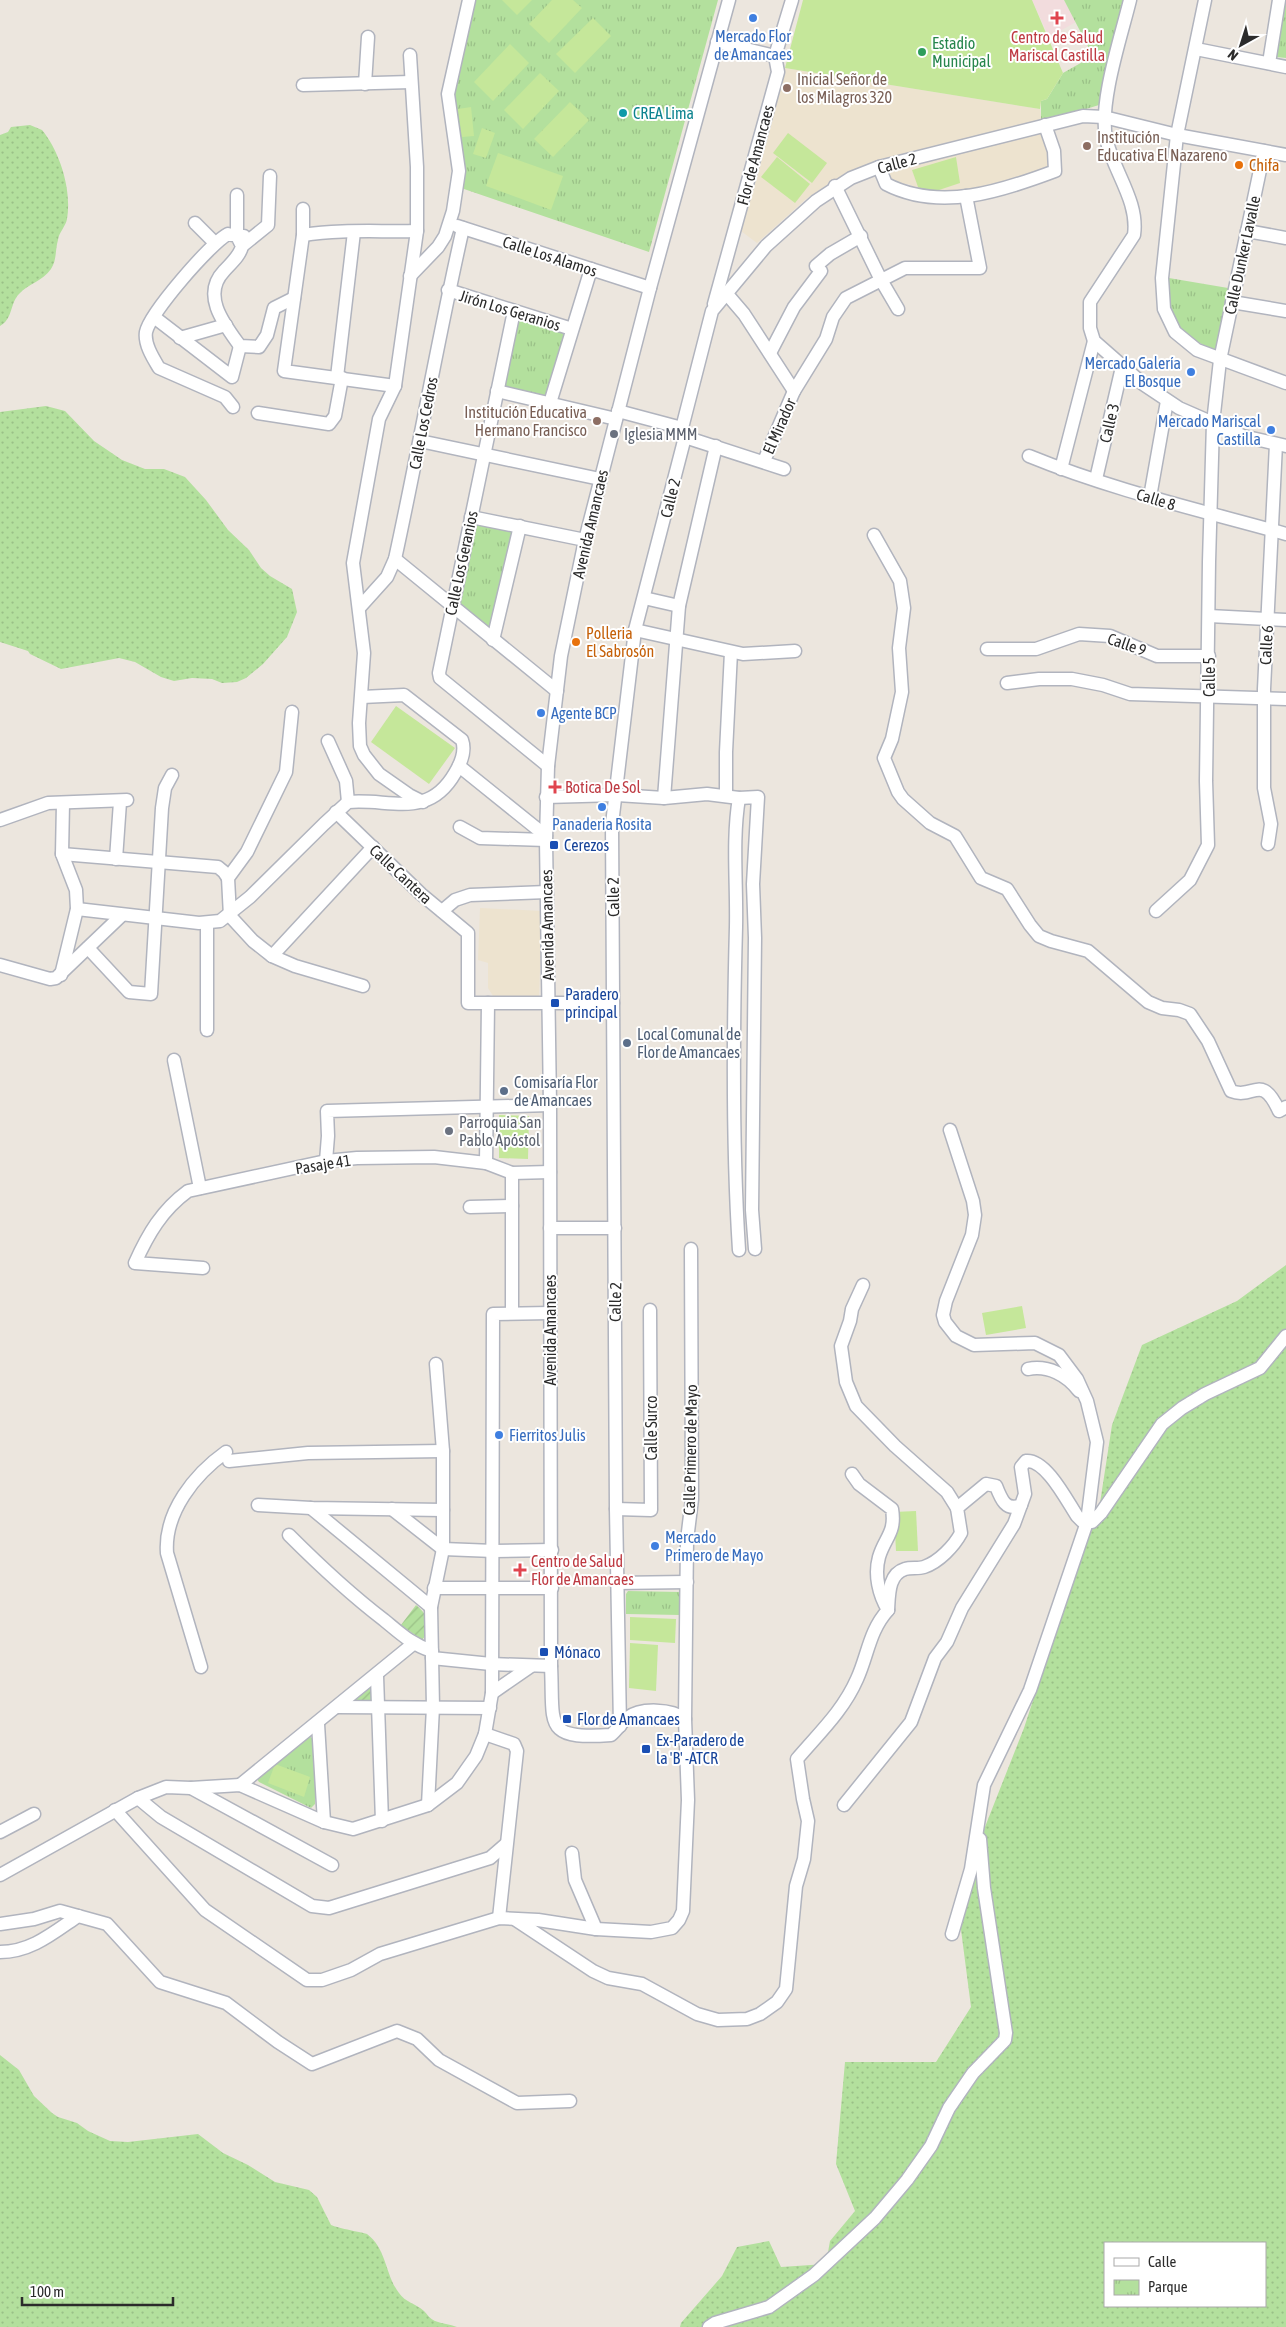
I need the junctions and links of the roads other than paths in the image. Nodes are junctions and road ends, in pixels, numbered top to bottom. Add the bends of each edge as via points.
1 (469, 0) edge
2 (729, 0) edge
3 (792, 0) edge
4 (1130, 0) edge
5 (1205, 0) edge
6 (1279, 0) edge
7 (368, 37) dead end
8 (717, 42) junction
9 (1196, 49) junction
10 (410, 55) dead end
11 (776, 56) junction
12 (1269, 63) junction
13 (1286, 67) edge
14 (411, 82) junction
15 (365, 84) junction
16 (303, 85) dead end
17 (1104, 116) junction
18 (1045, 125) junction
19 (1178, 135) junction
20 (1264, 151) junction
21 (1286, 155) edge
22 (879, 167) junction
23 (270, 176) dead end
24 (835, 186) junction
25 (237, 195) dead end
26 (966, 196) junction
27 (303, 209) dead end
28 (195, 223) dead end
29 (450, 224) junction
30 (463, 228) junction
31 (417, 231) junction
32 (1246, 231) junction
33 (354, 232) junction
34 (304, 235) junction
35 (861, 236) junction
36 (1286, 238) edge
37 (240, 241) junction
38 (215, 243) junction
39 (415, 245) junction
40 (438, 247) junction
41 (591, 269) junction
42 (410, 276) junction
43 (881, 280) junction
44 (650, 288) junction
45 (448, 290) junction
46 (726, 294) junction
47 (294, 298) junction
48 (1232, 302) junction
49 (898, 309) dead end
50 (514, 311) junction
51 (712, 311) junction
52 (1286, 311) edge
53 (154, 318) junction
54 (226, 325) junction
55 (572, 329) junction
56 (180, 338) junction
57 (1094, 341) junction
58 (240, 346) junction
59 (770, 353) junction
60 (1220, 360) junction
61 (1122, 367) junction
62 (340, 378) junction
63 (1286, 383) edge
64 (395, 386) junction
65 (496, 391) junction
66 (794, 391) junction
67 (1167, 401) junction
68 (550, 403) junction
69 (233, 408) dead end
70 (258, 413) dead end
71 (617, 415) junction
72 (1213, 424) junction
73 (684, 432) junction
74 (420, 441) junction
75 (1281, 445) edge
76 (716, 446) junction
77 (483, 455) junction
78 (1029, 456) dead end
79 (764, 461) junction
80 (784, 469) dead end
81 (1062, 469) junction
82 (600, 479) junction
83 (1096, 480) junction
84 (1150, 497) junction
85 (1210, 514) junction
86 (471, 517) junction
87 (520, 526) junction
88 (1273, 530) junction
89 (1286, 534) edge
90 (874, 535) dead end
91 (585, 540) junction
92 (395, 559) junction
93 (644, 598) junction
94 (679, 606) junction
95 (360, 607) junction
96 (452, 607) junction
97 (1208, 616) junction
98 (1267, 617) junction
99 (1286, 620) edge
100 (635, 630) junction
101 (675, 638) junction
102 (493, 640) junction
103 (987, 650) dead end
104 (795, 651) dead end
105 (731, 652) junction
106 (1209, 656) junction
107 (1007, 682) dead end
108 (557, 691) junction
109 (362, 697) junction
110 (1209, 697) junction
111 (1265, 699) junction
112 (1286, 699) edge
113 (292, 712) dead end
114 (328, 741) dead end
115 (459, 766) junction
116 (548, 766) junction
117 (172, 775) dead end
118 (617, 795) junction
119 (726, 796) junction
120 (546, 797) junction
121 (664, 798) junction
122 (740, 798) junction
123 (348, 802) junction
124 (423, 802) junction
125 (63, 803) junction
126 (336, 812) junction
127 (0, 820) edge
128 (460, 827) dead end
129 (546, 838) junction
130 (1268, 844) dead end
131 (373, 847) junction
132 (62, 854) junction
133 (116, 860) junction
134 (160, 862) junction
135 (228, 878) junction
136 (546, 892) junction
137 (78, 909) junction
138 (442, 911) junction
139 (1156, 912) dead end
140 (122, 915) junction
141 (230, 916) junction
142 (157, 918) junction
143 (207, 923) junction
144 (88, 948) junction
145 (272, 956) junction
146 (0, 965) edge
147 (62, 974) junction
148 (364, 986) dead end
149 (488, 1003) junction
150 (548, 1003) junction
151 (613, 1003) junction
152 (207, 1030) dead end
153 (174, 1060) dead end
154 (550, 1105) junction
155 (486, 1107) junction
156 (1286, 1107) edge
157 (950, 1130) dead end
158 (326, 1161) junction
159 (486, 1163) junction
160 (550, 1172) junction
161 (512, 1173) junction
162 (200, 1188) junction
163 (512, 1206) junction
164 (470, 1207) dead end
165 (550, 1228) junction
166 (615, 1228) junction
167 (691, 1249) dead end
168 (755, 1249) dead end
169 (739, 1250) dead end
170 (203, 1268) dead end
171 (863, 1286) dead end
172 (650, 1310) dead end
173 (512, 1313) junction
174 (550, 1313) junction
175 (1286, 1336) edge
176 (436, 1364) dead end
177 (1028, 1369) dead end
178 (1087, 1401) junction
179 (443, 1451) junction
180 (852, 1474) dead end
181 (258, 1505) dead end
182 (1022, 1505) junction
183 (311, 1508) junction
184 (957, 1508) junction
185 (392, 1509) junction
186 (616, 1509) junction
187 (443, 1510) junction
188 (1087, 1522) junction
189 (289, 1535) dead end
190 (443, 1549) junction
191 (552, 1550) junction
192 (494, 1551) junction
193 (616, 1582) junction
194 (687, 1582) junction
195 (434, 1588) junction
196 (493, 1588) junction
197 (552, 1588) junction
198 (431, 1607) junction
199 (888, 1610) junction
200 (413, 1644) junction
201 (432, 1655) junction
202 (491, 1664) junction
203 (531, 1666) junction
204 (551, 1666) junction
205 (201, 1667) dead end
206 (377, 1676) junction
207 (492, 1693) junction
208 (338, 1707) junction
209 (433, 1707) junction
210 (378, 1708) junction
211 (490, 1708) junction
212 (685, 1719) junction
213 (318, 1724) junction
214 (620, 1726) junction
215 (485, 1734) junction
216 (240, 1785) junction
217 (191, 1788) junction
218 (138, 1798) junction
219 (428, 1805) junction
220 (844, 1805) dead end
221 (115, 1810) junction
222 (34, 1814) dead end
223 (979, 1816) junction
224 (382, 1821) junction
225 (324, 1822) junction
226 (0, 1832) edge
227 (505, 1845) junction
228 (572, 1853) dead end
229 (332, 1865) dead end
230 (0, 1875) edge
231 (78, 1916) junction
232 (499, 1918) junction
233 (514, 1918) junction
234 (0, 1924) edge
235 (596, 1929) junction
236 (952, 1934) dead end
237 (0, 1952) edge
238 (570, 2101) dead end
239 (709, 2327) edge

1 - 29 street via 448,94 459,171
2 - 8 street, Avenida Amancaes
3 - 11 street, Flor de Amancaes
4 - 17 street
5 - 9 street
6 - 12 street
7 - 15 street
8 - 11 street
8 - 44 street, Avenida Amancaes
9 - 12 street
9 - 19 street
10 - 14 street
11 - 51 street, Flor de Amancaes via 778,72
12 - 13 street
14 - 15 street
14 - 31 street via 417,167
15 - 16 street
17 - 18 street, Calle 2 via 1084,116
17 - 19 street, Calle 2
17 - 57 street via 1106,138 1135,224 1134,236 1090,302
18 - 22 street, Calle 2
18 - 26 street via 1054,151 1055,171 1017,185
19 - 20 street, Calle 2
19 - 60 street via 1162,278 1164,309 1175,332 1185,342
20 - 21 street, Calle 2
20 - 32 street, Calle Dunker Lavalle
22 - 24 street, Calle 2
22 - 26 street via 886,184 893,188 930,198
23 - 37 street via 269,221 265,228
24 - 35 street
24 - 46 street, Calle 2 via 778,234
25 - 37 street
26 - 43 street, El Mirador via 980,268 905,268
27 - 34 street
28 - 38 street
29 - 30 street, Calle Los Alamos
29 - 40 street
30 - 41 street, Calle Los Alamos
30 - 45 street, Calle Los Cedros
31 - 33 street
31 - 39 street
32 - 36 street
32 - 48 street, Calle Dunker Lavalle
33 - 34 street via 333,230
33 - 62 street
34 - 47 street
35 - 43 street
35 - 59 street via 830,254 818,269
37 - 38 street via 228,234
37 - 54 street via 239,255 214,285 214,300
38 - 53 street
39 - 40 street via 426,250
39 - 42 street
40 - 42 street
41 - 44 street, Calle Los Alamos
41 - 55 street
42 - 64 street
43 - 49 street
43 - 66 street, El Mirador via 846,298 832,317 826,339
44 - 71 street, Avenida Amancaes
45 - 50 street, Jirón Los Geranios
45 - 74 street, Calle Los Cedros
46 - 51 street, Calle 2
46 - 59 street
47 - 58 street via 274,308 267,335 259,347
47 - 62 street via 284,371
48 - 52 street
48 - 60 street, Calle Dunker Lavalle
50 - 55 street, Jirón Los Geranios
50 - 65 street, Calle Los Geranios
51 - 73 street, Calle 2
53 - 56 street
53 - 69 street via 146,331 146,340 159,368 225,397
54 - 56 street
54 - 58 street
55 - 68 street
56 - 58 street via 232,377
57 - 61 street
57 - 81 street
59 - 66 street
60 - 63 street
60 - 72 street, Calle Dunker Lavalle
61 - 67 street
61 - 83 street, Calle 3
62 - 64 street
62 - 70 street via 336,416 329,424
64 - 95 street via 379,420 354,554
65 - 68 street
65 - 77 street, Calle Los Geranios
66 - 79 street, El Mirador
67 - 72 street
67 - 84 street
68 - 71 street
71 - 73 street
71 - 82 street, Avenida Amancaes
72 - 75 street via 1242,436
72 - 85 street, Calle 5
73 - 76 street
73 - 93 street, Calle 2
74 - 77 street
74 - 92 street, Calle Los Cedros
75 - 88 street, Calle 6
76 - 79 street
76 - 94 street
77 - 82 street
77 - 86 street, Calle Los Geranios
78 - 81 street, Calle 8
79 - 80 street
81 - 83 street, Calle 8
82 - 91 street, Avenida Amancaes
83 - 84 street, Calle 8
84 - 85 street, Calle 8
85 - 88 street, Calle 8
85 - 97 street, Calle 5
86 - 87 street
86 - 96 street, Calle Los Geranios
87 - 91 street
87 - 102 street
88 - 89 street, Calle 8
88 - 98 street, Calle 6
90 - 156 street via 896,572 904,608 899,660 902,692 892,739 884,758 898,792 930,824 955,836 981,878 1007,889 1039,936 1088,951 1142,999 1162,1008 1186,1011 1208,1040 1231,1091 1261,1089 1271,1095 1279,1110
91 - 108 street, Avenida Amancaes
92 - 95 street, Calle Los Cedros via 387,577
92 - 96 street
93 - 94 street
93 - 100 street, Calle 2
94 - 101 street
95 - 109 street via 364,653
96 - 102 street
96 - 116 street, Calle Los Geranios via 439,665 440,678
97 - 98 street
97 - 106 street, Calle 5
98 - 99 street
98 - 111 street, Calle 6
100 - 101 street
100 - 118 street, Calle 2
101 - 105 street
101 - 121 street
102 - 108 street
103 - 106 street, Calle 9 via 1036,649 1079,634 1110,636 1157,656
104 - 105 street
105 - 119 street
106 - 110 street, Calle 5
107 - 110 street via 1039,678 1072,679 1103,684 1130,694
108 - 116 street, Avenida Amancaes
109 - 115 street via 397,694 410,698 462,740 464,746
109 - 124 street via 359,736 364,755 379,774
110 - 111 street
110 - 139 street, Calle 5 via 1208,845 1190,880
111 - 112 street
111 - 130 street, Calle 6 via 1264,788 1271,824
113 - 135 street via 286,772 247,852
114 - 123 street via 346,781
115 - 124 street via 438,794
115 - 129 street
116 - 120 street, Avenida Amancaes
117 - 134 street via 165,788
118 - 120 street
118 - 121 street
118 - 151 street, Calle 2 via 612,824
119 - 121 street via 707,794
119 - 122 street
120 - 129 street, Avenida Amancaes
122 - 168 street via 758,797 753,884 752,1210
122 - 169 street via 735,842 733,1042
123 - 124 street via 398,805
123 - 126 street
125 - 127 street via 48,803
125 - 132 street
125 - 133 street via 123,801
126 - 131 street, Calle Cantera
126 - 141 street
128 - 129 street via 480,838
129 - 136 street, Avenida Amancaes
131 - 138 street, Calle Cantera
131 - 145 street
132 - 133 street
132 - 137 street via 76,890
133 - 134 street
134 - 135 street via 218,867
134 - 142 street
135 - 141 street
136 - 138 street via 470,894 455,900
136 - 150 street, Avenida Amancaes
137 - 140 street
137 - 147 street
138 - 149 street, Calle Cantera via 468,933 468,1002
140 - 142 street
140 - 144 street
141 - 143 street
141 - 145 street
142 - 143 street
142 - 144 street via 151,994 129,992
143 - 152 street
144 - 147 street
145 - 148 street
146 - 147 street via 50,979
149 - 150 street
149 - 155 street
150 - 151 street
150 - 154 street, Avenida Amancaes
151 - 166 street, Calle 2
153 - 162 street
154 - 155 street
154 - 160 street, Avenida Amancaes
155 - 158 street via 327,1111
155 - 159 street
157 - 178 street via 974,1201 975,1215 972,1235 946,1301 945,1322 956,1336 974,1345 1024,1342 1047,1348 1070,1367
158 - 159 street, Pasaje 41 via 434,1158
158 - 162 street, Pasaje 41
159 - 161 street, Pasaje 41
160 - 161 street, Pasaje 41
160 - 165 street, Avenida Amancaes
161 - 163 street
162 - 170 street, Pasaje 41 via 188,1191 160,1216 135,1263
163 - 164 street
163 - 173 street
165 - 166 street
165 - 174 street, Avenida Amancaes
166 - 186 street, Calle 2
167 - 194 street, Calle Primero de Mayo via 692,1499 687,1540
171 - 184 street via 840,1346 846,1382 856,1406 947,1492
172 - 186 street, Calle Surco via 651,1510
173 - 174 street
173 - 192 street via 493,1314
174 - 191 street, Avenida Amancaes
175 - 188 street via 1260,1368 1206,1394 1166,1420 1101,1513 1092,1522
176 - 179 street
177 - 178 street via 1052,1370 1075,1386
178 - 188 street via 1096,1442
179 - 187 street
179 - 205 street via 228,1457 206,1467 190,1486 172,1519 166,1538 167,1553
180 - 199 street via 859,1484 892,1509 893,1528 879,1558 878,1588
181 - 183 street
182 - 184 street via 1010,1507 1001,1500 996,1486 986,1484
182 - 188 street via 1025,1494 1021,1467 1026,1461 1032,1461 1042,1466 1077,1516
182 - 220 street via 1014,1524 962,1608 947,1642 935,1658 910,1722
183 - 185 street
183 - 198 street
184 - 199 street via 961,1533 958,1539 936,1562 900,1572 890,1585
185 - 187 street
185 - 190 street
186 - 193 street, Calle 2
187 - 190 street
188 - 223 street via 1030,1690 984,1785
189 - 200 street via 327,1573
190 - 192 street
190 - 195 street
191 - 192 street
191 - 197 street, Avenida Amancaes
192 - 196 street
193 - 194 street
193 - 214 street, Calle 2
194 - 212 street, Calle Primero de Mayo
195 - 196 street
195 - 198 street
196 - 197 street
196 - 202 street
197 - 204 street, Avenida Amancaes
198 - 201 street
199 - 233 street via 870,1636 858,1678 842,1709 797,1759 808,1820 804,1860 796,1886 786,1989 777,2002 747,2019 718,2020 697,2014 642,1984 608,1978 593,1971
200 - 201 street
200 - 206 street
201 - 202 street
201 - 209 street
202 - 203 street
202 - 207 street
203 - 204 street
203 - 207 street
204 - 214 street, Avenida Amancaes via 554,1722 559,1731 577,1737 611,1735
206 - 208 street
206 - 210 street
207 - 211 street
208 - 210 street
208 - 213 street
209 - 210 street
209 - 211 street
209 - 219 street
210 - 224 street
211 - 215 street
212 - 214 street via 668,1712 642,1712 633,1714
212 - 235 street, Calle Primero de Mayo via 688,1800 680,1920 672,1928 661,1931
213 - 216 street
213 - 225 street
215 - 219 street via 476,1756 457,1783
215 - 227 street via 516,1747
216 - 217 street
216 - 225 street
217 - 218 street via 166,1787
217 - 229 street
218 - 221 street
218 - 227 street via 161,1817 312,1906 329,1908 490,1858
219 - 224 street
221 - 230 street
221 - 232 street via 205,1910 307,1980 322,1980 351,1970 380,1954
222 - 226 street
223 - 236 street via 967,1885
223 - 239 street via 984,1888 1006,2033 1004,2040 973,2073 949,2108 931,2146 875,2218 814,2275 769,2307
224 - 225 street via 353,1829
227 - 232 street
228 - 235 street via 575,1880
231 - 234 street via 60,1911
231 - 237 street via 40,1942 15,1952
231 - 238 street via 108,1924 160,1982 226,2004 312,2064 397,2031 417,2039 439,2060 517,2103
232 - 233 street
233 - 235 street

